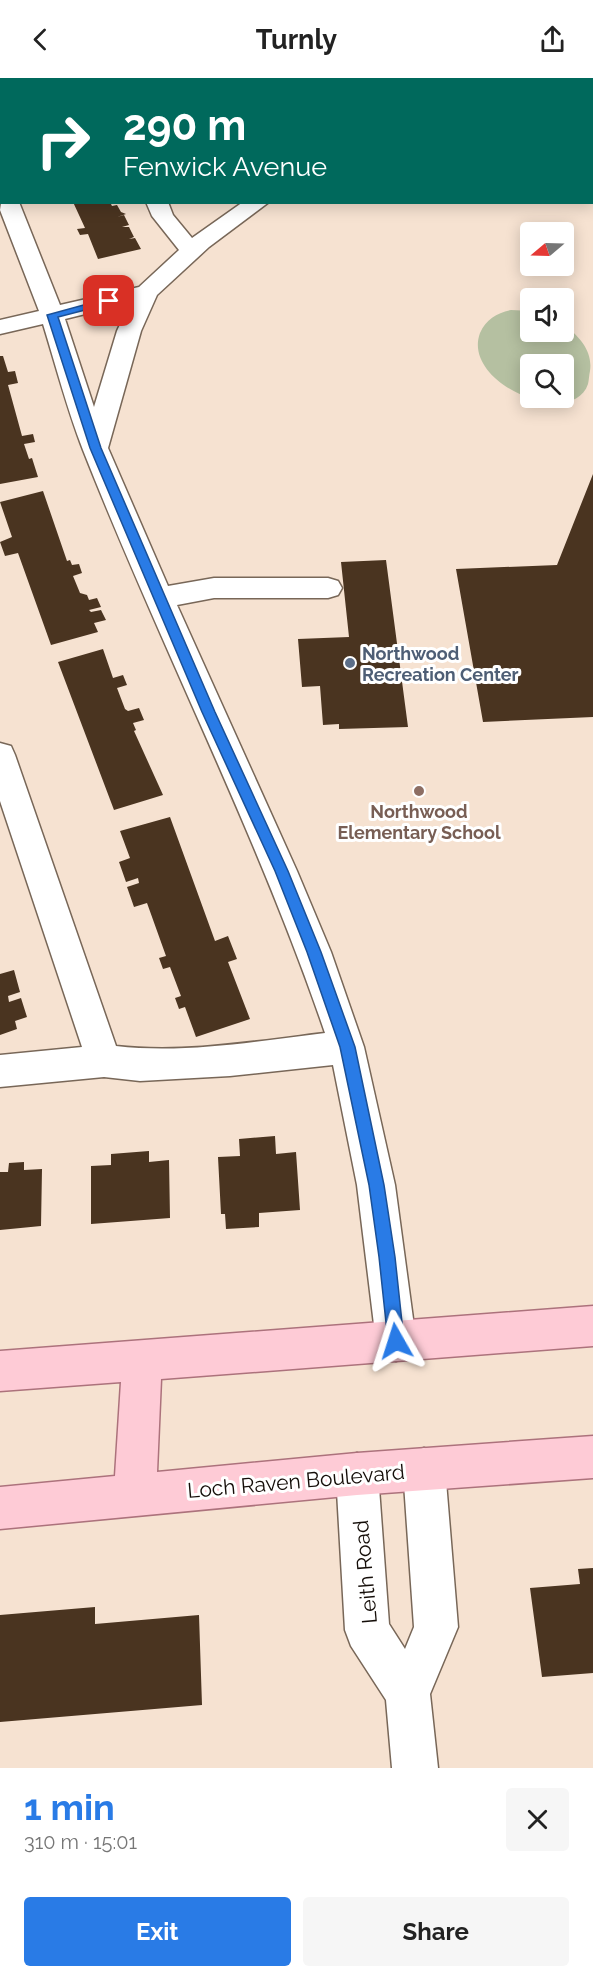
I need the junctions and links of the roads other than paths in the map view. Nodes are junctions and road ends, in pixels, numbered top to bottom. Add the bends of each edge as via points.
1 (9, 204) edge
2 (158, 204) edge
3 (255, 204) edge
4 (191, 251) junction
5 (147, 292) junction
6 (52, 315) junction
7 (0, 327) edge
8 (95, 448) junction
9 (328, 588) dead end
10 (159, 598) junction
11 (0, 755) edge
12 (347, 1047) junction
13 (104, 1061) junction
14 (0, 1071) edge
15 (593, 1326) edge
16 (396, 1341) junction
17 (142, 1360) junction
18 (0, 1371) edge
19 (593, 1457) edge
20 (424, 1469) junction
21 (357, 1474) junction
22 (135, 1496) junction
23 (0, 1508) edge
24 (408, 1694) junction
25 (415, 1768) edge

1 - 6 street
2 - 4 street
3 - 4 street
4 - 5 street
5 - 6 street
5 - 8 street via 129,332
6 - 7 street
6 - 8 street
8 - 10 street
9 - 10 street via 214,588
10 - 12 street via 281,871
11 - 13 street
12 - 13 street via 230,1060 140,1065
12 - 16 street via 376,1185
13 - 14 street
15 - 16 main road
16 - 17 main road
17 - 18 main road
17 - 22 main road
19 - 20 main road, Loch Raven Boulevard
20 - 21 main road, Loch Raven Boulevard
20 - 24 street, Leith Road via 436,1627
21 - 22 main road, Loch Raven Boulevard
21 - 24 street, Leith Road via 368,1630
22 - 23 main road, Loch Raven Boulevard
24 - 25 street, Leith Road

